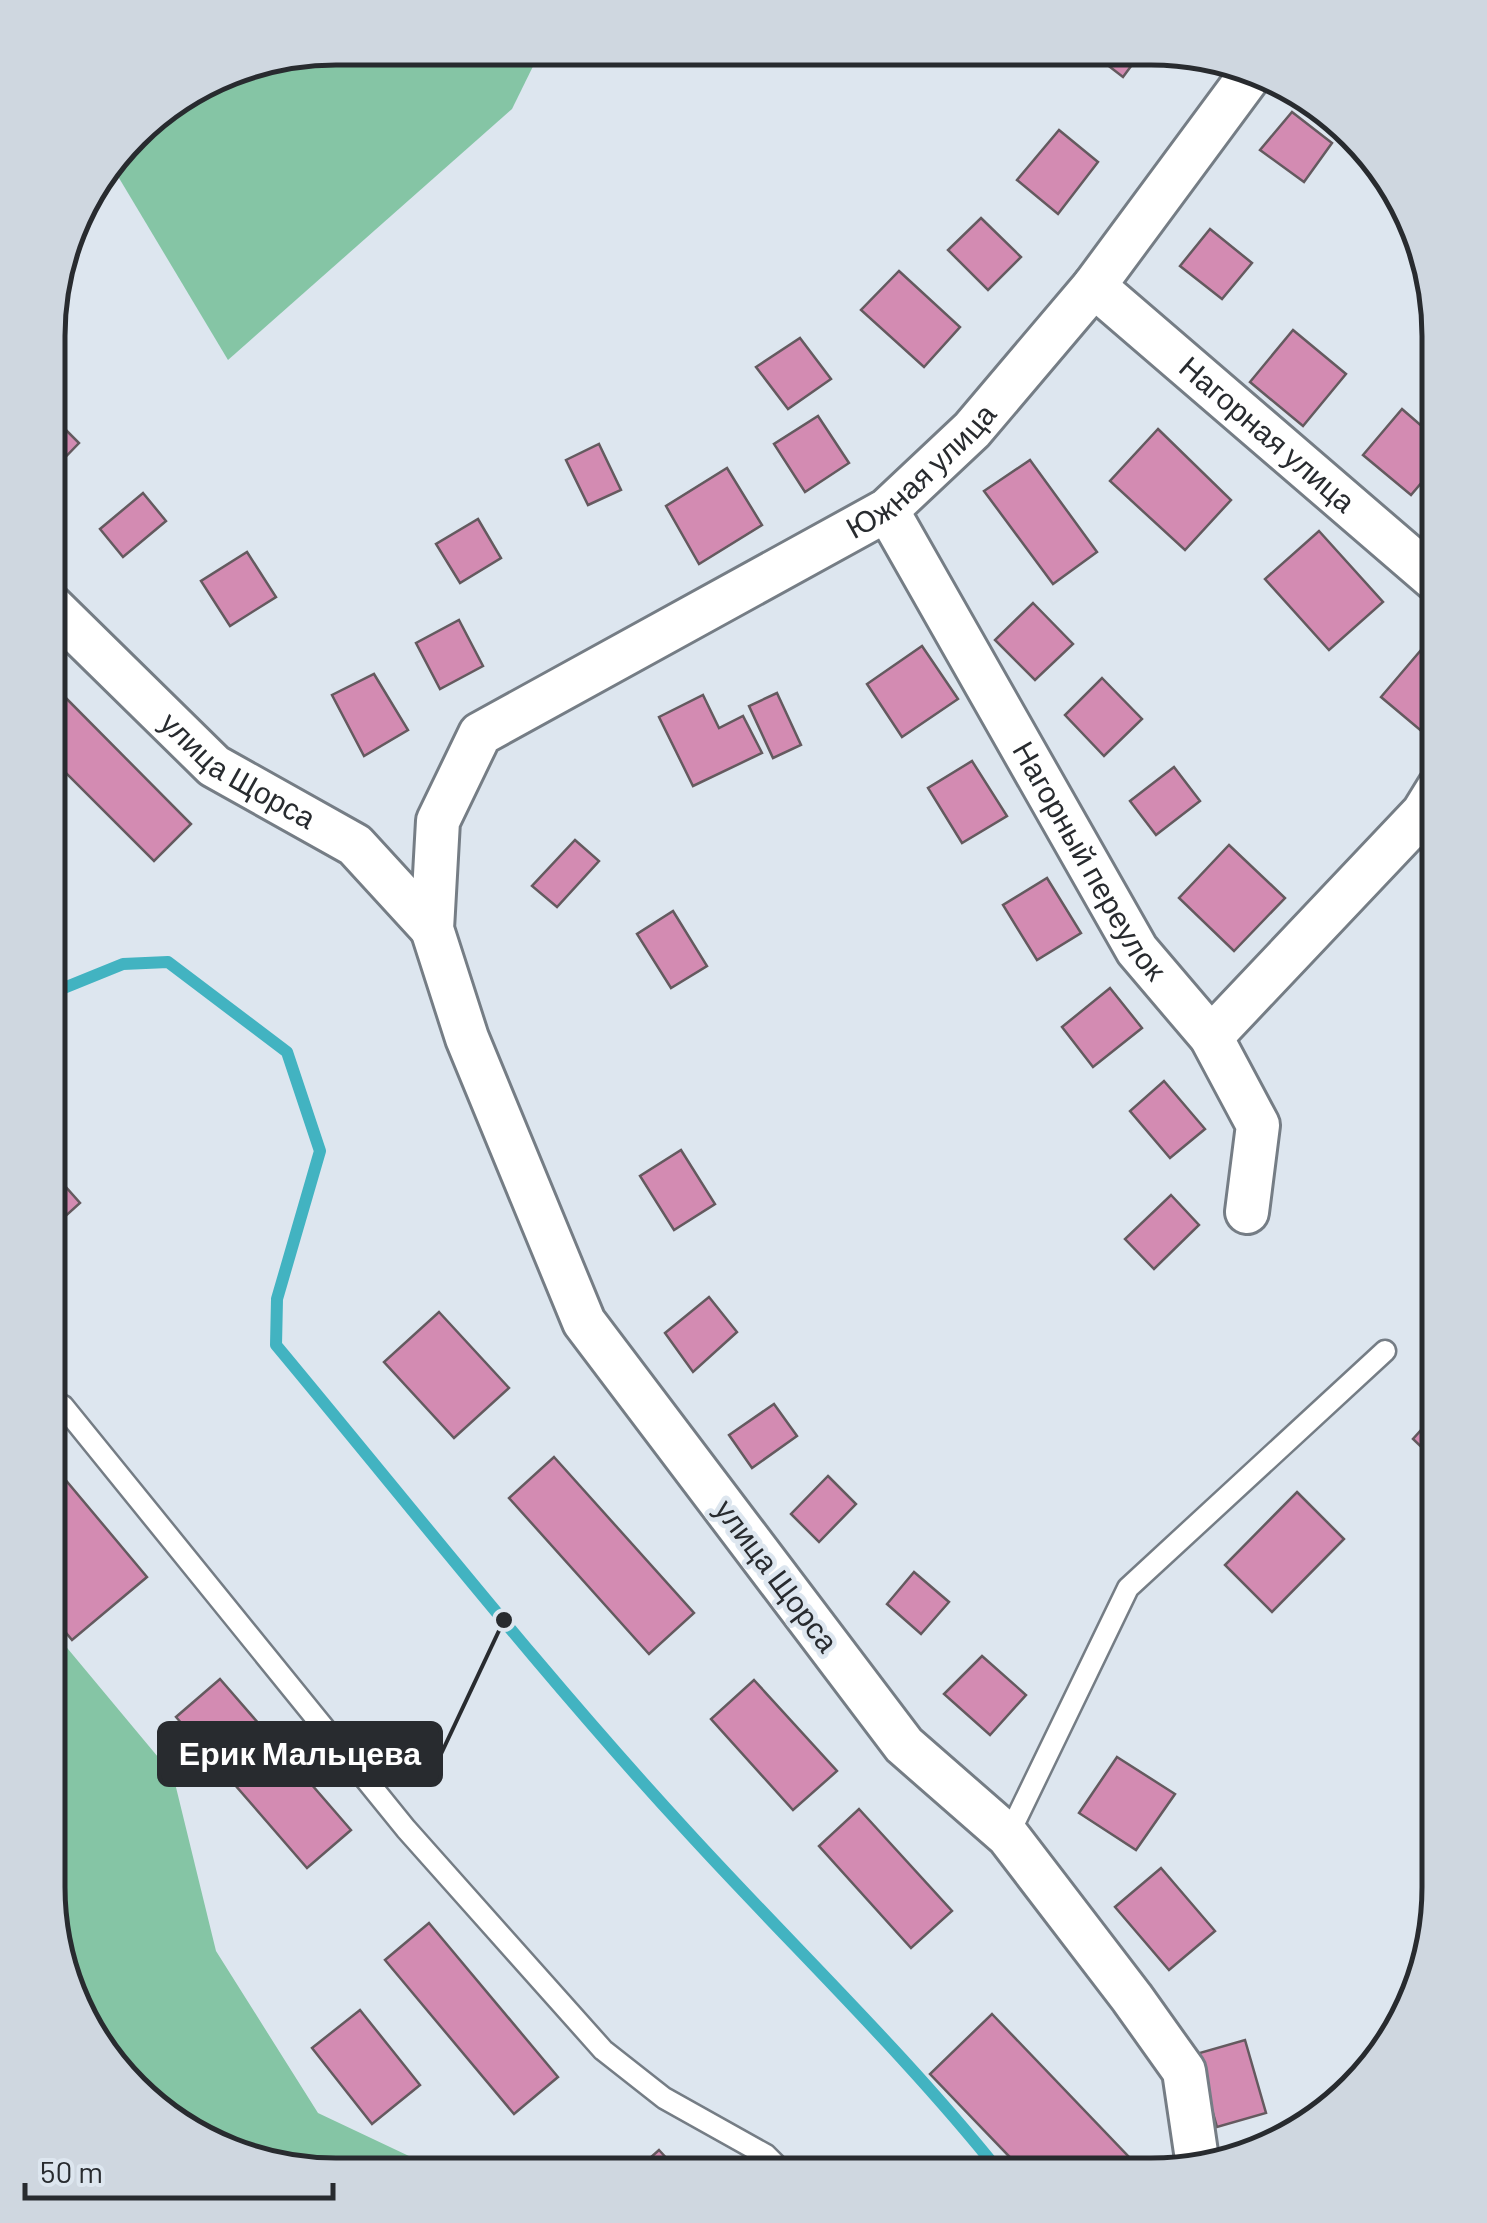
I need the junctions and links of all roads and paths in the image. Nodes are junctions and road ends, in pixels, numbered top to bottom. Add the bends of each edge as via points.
1 (1244, 83) edge
2 (1094, 286) junction
3 (887, 510) junction
4 (1422, 567) edge
5 (65, 620) edge
6 (480, 734) joint
7 (1422, 814) edge
8 (432, 928) junction
9 (1211, 1037) junction
10 (1247, 1212) dead end
11 (1386, 1351) dead end
12 (65, 1408) edge
13 (1008, 1836) junction
14 (1196, 2154) edge
15 (769, 2158) edge

1 - 2 street, Южная улица
2 - 3 street, Южная улица via 972,430
2 - 4 street, Нагорная улица
3 - 6 street, Южная улица
3 - 9 street, Нагорный переулок via 1138,950
5 - 8 street, улица Щорса via 214,766 355,845
6 - 8 street, улица Щорса via 438,821
7 - 9 street
8 - 13 street, улица Щорса via 466,1038 584,1322 904,1745
9 - 10 street, Нагорный переулок via 1258,1124
11 - 13 lane via 1128,1588
12 - 15 lane via 406,1829 603,2050 664,2098
13 - 14 street, улица Щорса via 1184,2071

